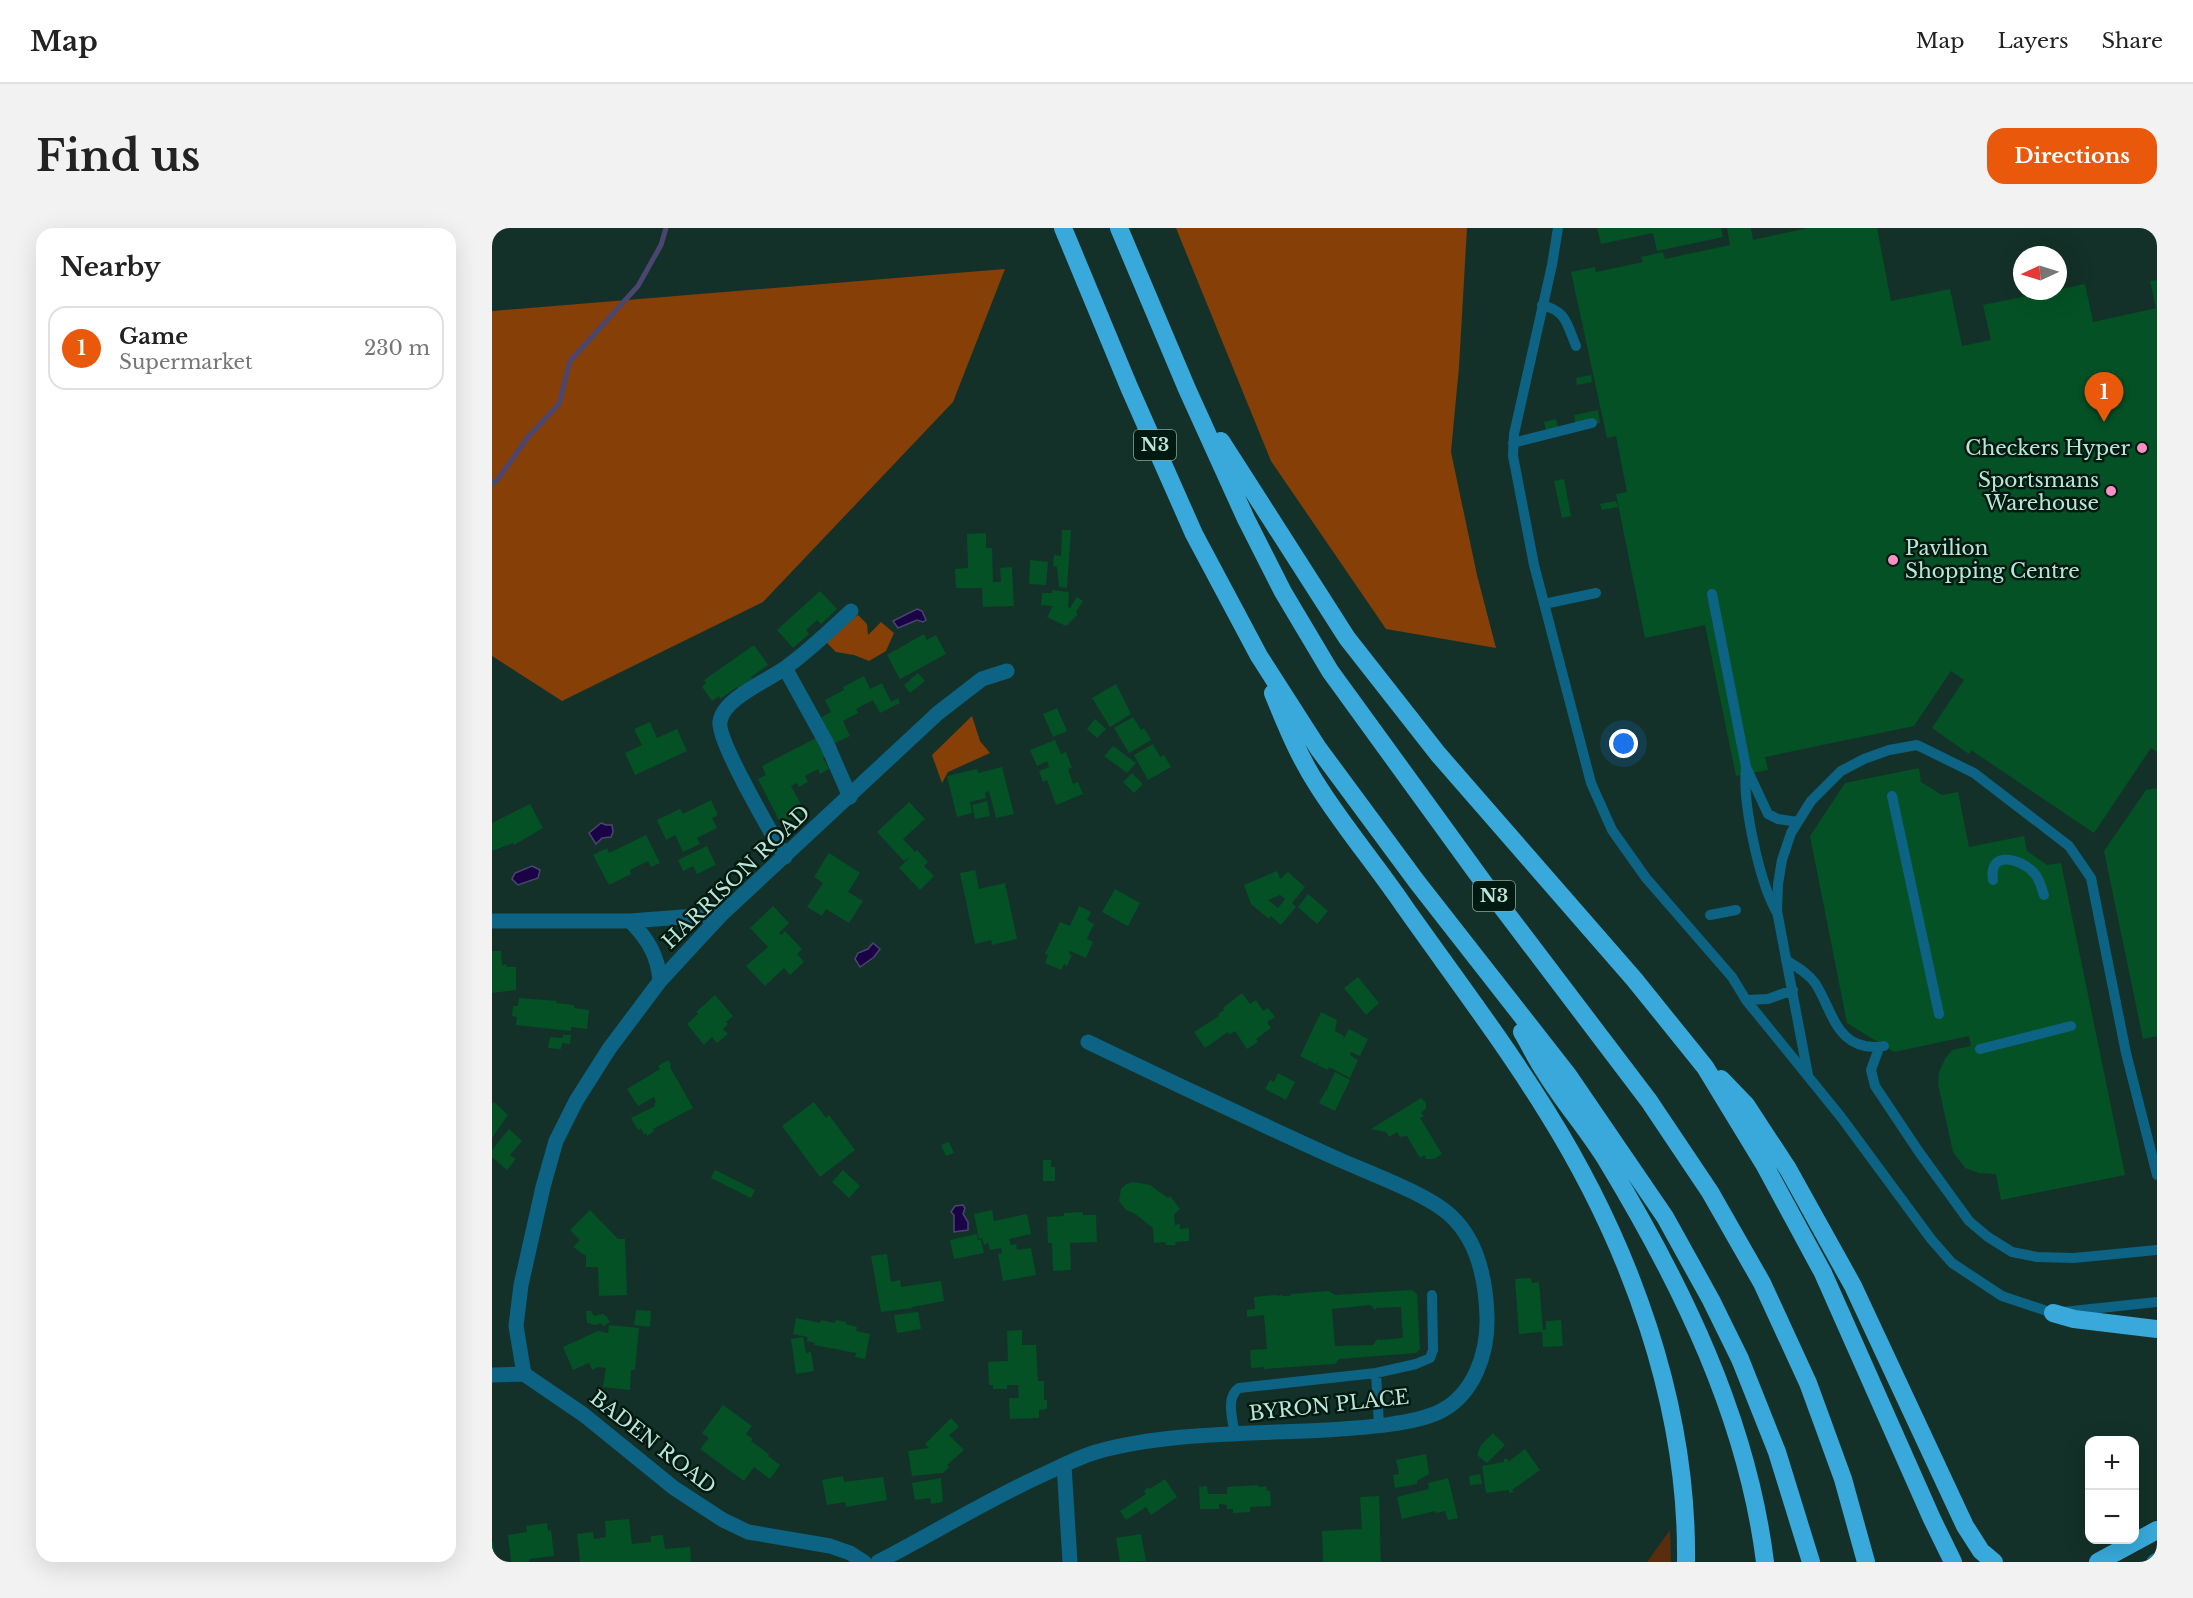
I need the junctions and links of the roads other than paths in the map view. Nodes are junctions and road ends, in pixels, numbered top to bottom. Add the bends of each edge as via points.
1 (1063, 228) edge
2 (1119, 228) edge
3 (1558, 228) edge
4 (1542, 305) junction
5 (1576, 346) dead end
6 (1187, 389) junction
7 (1592, 423) dead end
8 (1514, 442) junction
9 (1596, 593) dead end
10 (1712, 594) dead end
11 (1544, 604) junction
12 (851, 610) dead end
13 (1258, 657) junction
14 (785, 668) junction
15 (1007, 671) dead end
16 (1746, 767) junction
17 (1892, 796) dead end
18 (850, 797) junction
19 (1797, 822) junction
20 (785, 857) junction
21 (1993, 880) dead end
22 (2044, 895) dead end
23 (1736, 910) dead end
24 (1777, 911) junction
25 (722, 914) junction
26 (1710, 915) dead end
27 (492, 921) edge
28 (630, 921) junction
29 (1786, 960) junction
30 (660, 981) junction
31 (1497, 986) junction
32 (1793, 990) junction
33 (1746, 1000) junction
34 (1939, 1014) dead end
35 (2071, 1026) dead end
36 (1088, 1042) dead end
37 (1980, 1049) dead end
38 (1706, 1067) junction
39 (1808, 1075) junction
40 (2155, 1147) edge
41 (2157, 1175) edge
42 (2157, 1250) edge
43 (1432, 1295) dead end
44 (2157, 1302) edge
45 (2053, 1312) junction
46 (2157, 1329) edge
47 (1376, 1373) junction
48 (524, 1374) junction
49 (492, 1375) edge
50 (1379, 1425) junction
51 (1235, 1435) junction
52 (1064, 1465) junction
53 (1932, 1519) junction
54 (2157, 1530) edge
55 (864, 1562) edge
56 (878, 1562) edge
57 (1070, 1562) edge
58 (1686, 1562) edge
59 (1765, 1562) edge
60 (1812, 1562) edge
61 (1866, 1562) edge
62 (1943, 1562) edge
63 (1953, 1562) edge
64 (1994, 1562) edge
65 (2098, 1562) edge

1 - 13 highway, N3 via 1194,534
2 - 6 highway, N3
3 - 4 lane
4 - 5 lane via 1561,314
4 - 8 lane
6 - 38 highway via 1347,638 1438,754
6 - 61 highway, N3 via 1283,592 1330,671 1649,1101 1710,1192 1756,1273 1808,1383 1843,1479
7 - 8 lane
8 - 11 lane via 1513,456
9 - 11 lane
10 - 16 lane
11 - 33 lane via 1591,783 1603,813 1646,878 1732,977
12 - 14 street
13 - 31 highway, N3 via 1318,748
13 - 58 highway via 1290,735 1318,786 1547,1112 1600,1208 1630,1273 1657,1358 1677,1445
14 - 18 street via 827,744
14 - 20 street via 738,698 720,718 719,725
15 - 18 street, HARRISON ROAD via 982,679 938,713
16 - 19 lane via 1768,814
16 - 24 lane via 1745,791 1758,860 1765,888
17 - 34 lane
18 - 20 street, HARRISON ROAD
19 - 24 lane via 1782,860
19 - 40 lane via 1811,801 1841,771 1889,750 1917,745 1974,773 2069,846 2091,878 2126,1053
20 - 25 street, HARRISON ROAD
21 - 22 lane via 1997,863 2015,860 2035,873
23 - 26 lane
24 - 29 lane
25 - 28 street
25 - 30 street, HARRISON ROAD
27 - 28 street
28 - 30 street via 652,949
29 - 32 lane
29 - 42 lane via 1810,976 1844,1034 1862,1045 1881,1047 1871,1070 1875,1086 1969,1221 1988,1238 2012,1252 2037,1257 2074,1258
30 - 48 street, HARRISON ROAD via 609,1049 556,1141 521,1285 516,1326
31 - 59 highway via 1544,1072 1606,1159 1650,1233 1700,1336 1739,1435
31 - 60 highway, N3 via 1568,1075 1628,1160 1711,1300 1740,1359 1777,1452
32 - 33 lane via 1767,999
32 - 39 lane
33 - 39 lane
35 - 37 lane
36 - 50 street, BYRON PLACE via 1421,1197 1451,1216 1466,1234 1484,1284 1487,1319 1486,1344 1476,1375 1441,1411
38 - 53 highway via 1823,1273
38 - 64 highway via 1746,1105 1788,1169 1853,1286 1965,1526 1981,1551
39 - 45 lane via 1952,1263 2002,1296
40 - 41 lane
43 - 47 lane via 1430,1358
44 - 45 lane
45 - 46 highway via 2074,1319
47 - 50 lane
47 - 51 lane via 1239,1388 1231,1399
48 - 49 street
48 - 55 street, BADEN ROAD via 584,1415 674,1488 723,1520 748,1532 830,1546
50 - 51 street, BYRON PLACE
51 - 52 street, BYRON PLACE via 1128,1444
52 - 56 street, BYRON PLACE
52 - 57 street
53 - 62 highway
53 - 63 highway
54 - 65 highway

